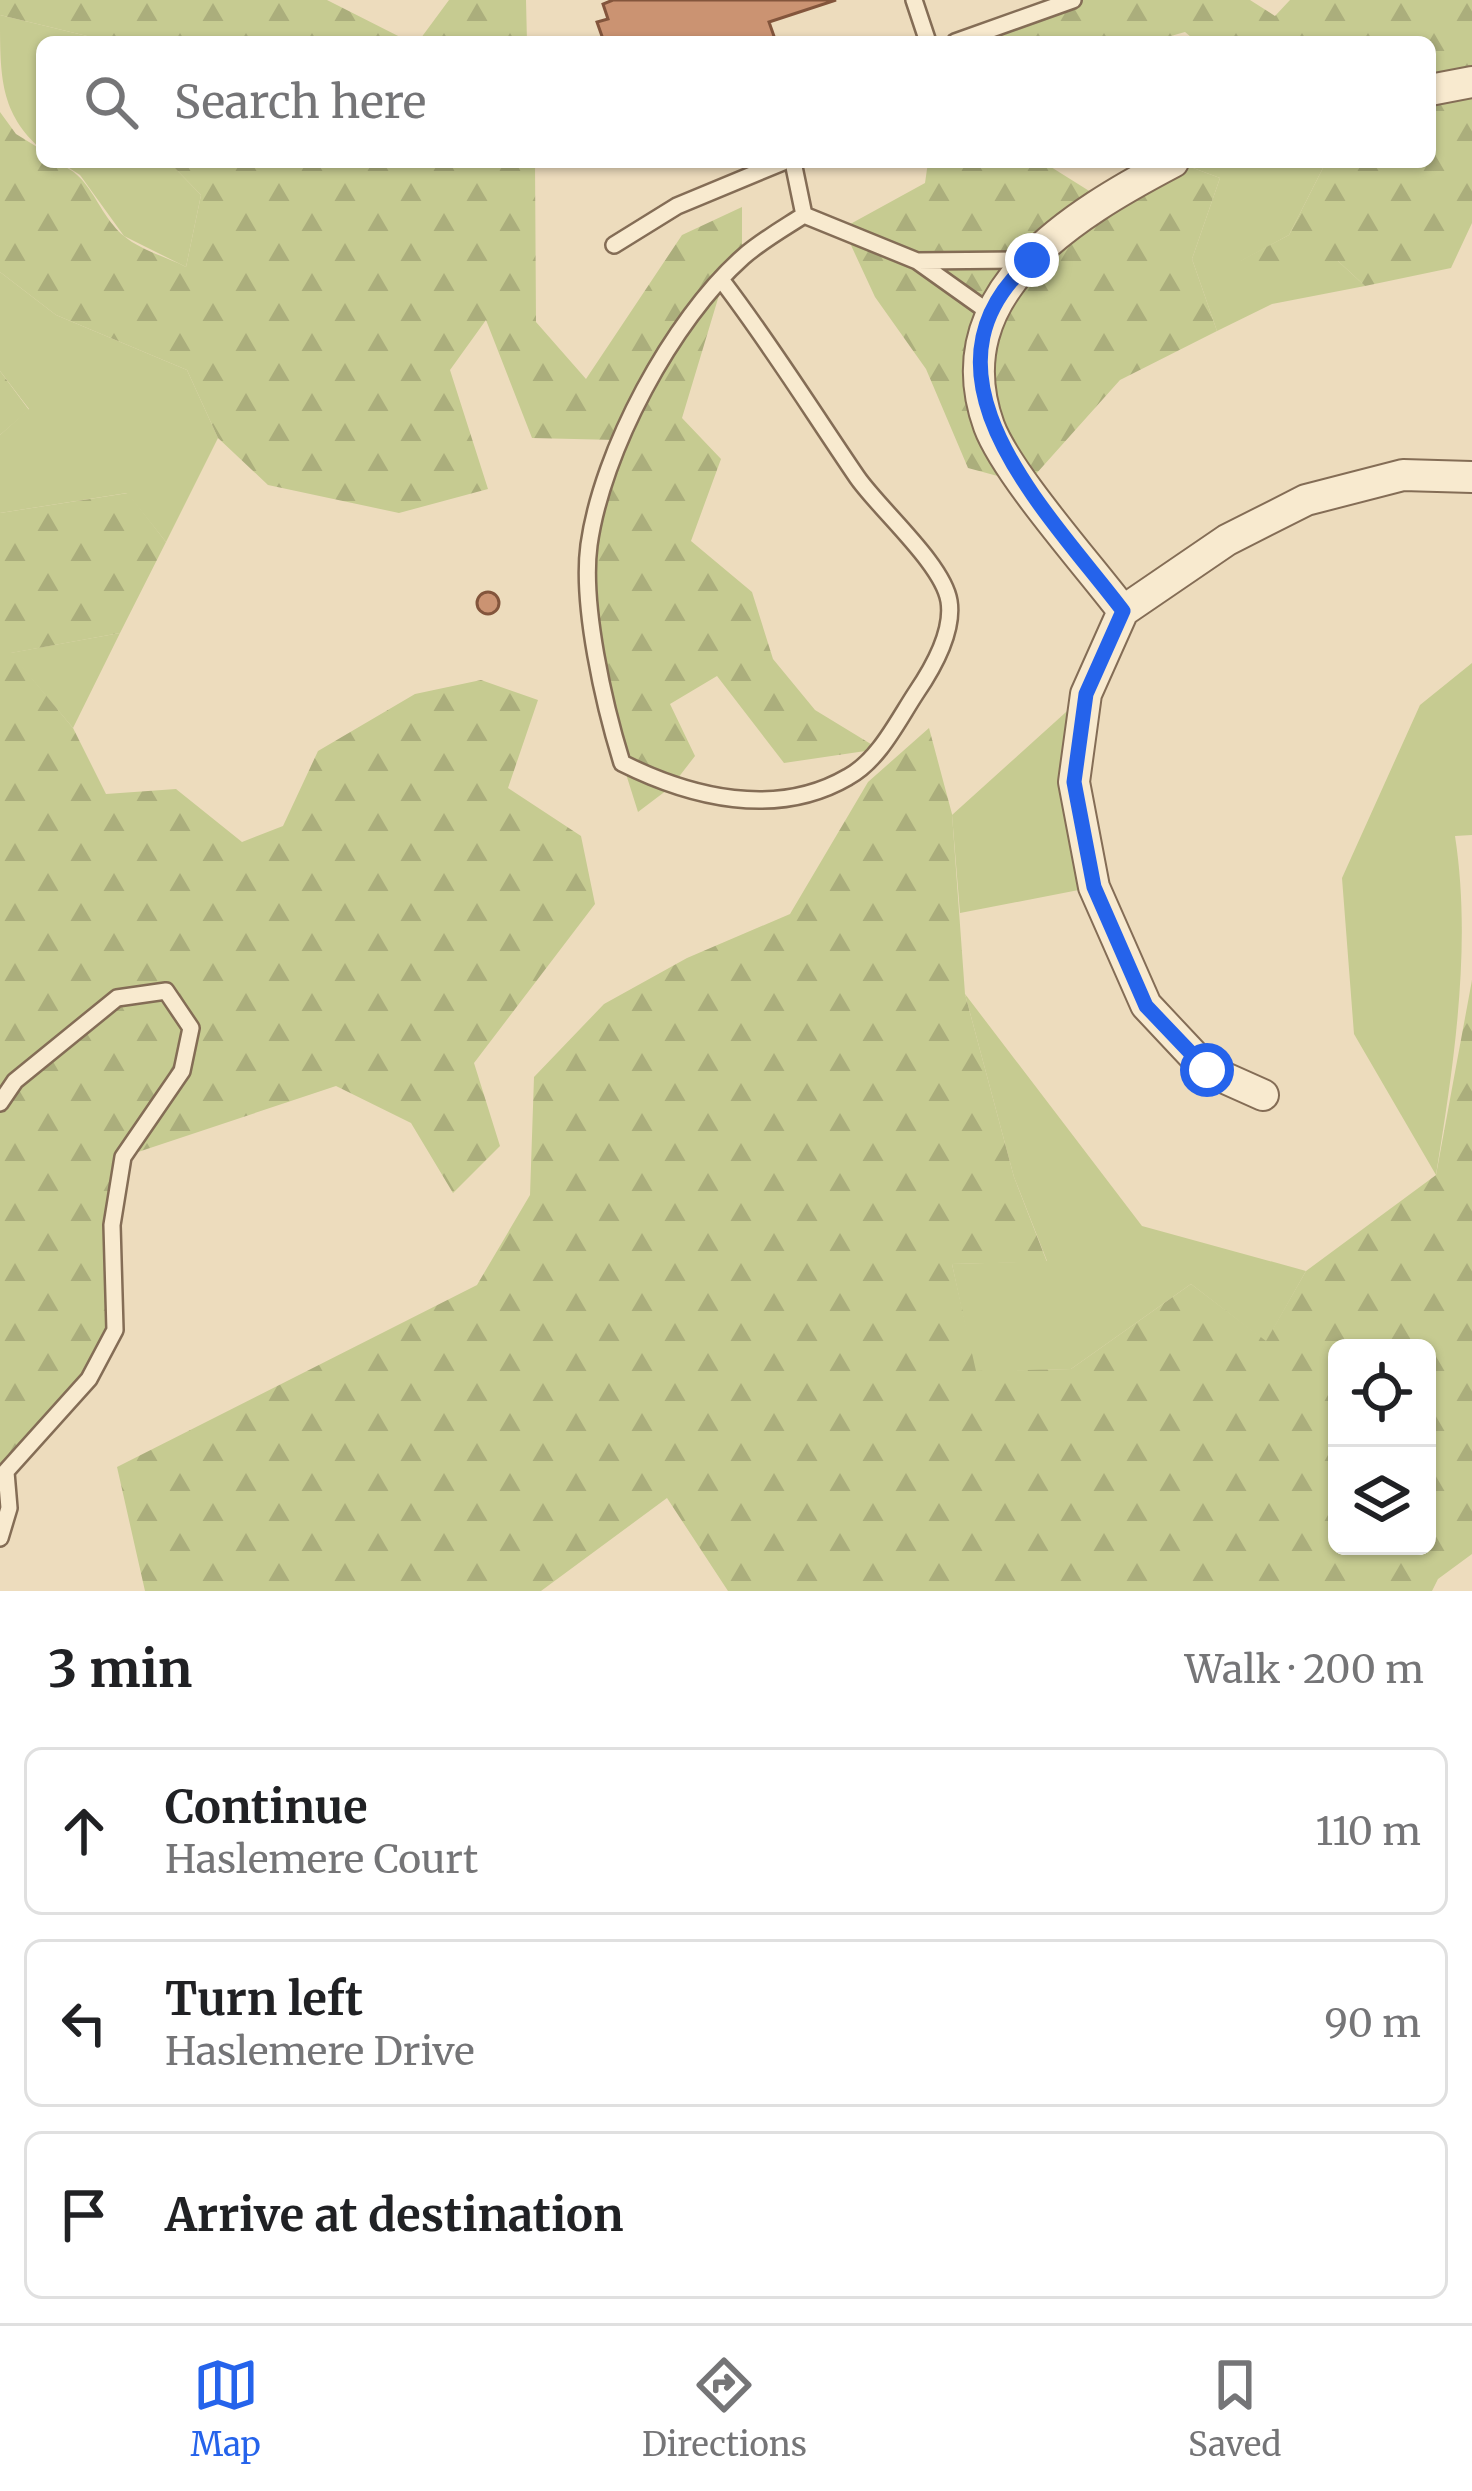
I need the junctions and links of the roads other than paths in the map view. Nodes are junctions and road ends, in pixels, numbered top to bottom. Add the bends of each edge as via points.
1 (914, 0) edge
2 (1073, 0) edge
3 (926, 36) edge
4 (972, 36) edge
5 (1472, 82) edge
6 (1436, 89) edge
7 (769, 168) edge
8 (794, 168) edge
9 (1161, 168) edge
10 (804, 214) junction
11 (614, 245) dead end
12 (1032, 260) junction
13 (917, 261) junction
14 (723, 282) junction
15 (990, 313) junction
16 (1472, 477) edge
17 (1123, 611) junction
18 (1263, 1095) dead end
19 (0, 1103) edge
20 (3, 1475) edge
21 (0, 1538) edge

1 - 3 lane
2 - 4 lane
5 - 6 street
7 - 11 lane via 677,206
8 - 10 lane
9 - 12 street via 1102,199
10 - 13 lane
10 - 14 lane via 742,257
12 - 13 lane
12 - 15 street
13 - 15 lane
14 - 14 lane via 667,351 616,440 589,547 597,656 622,763 671,788 735,801 813,792 865,763 924,681 948,630 949,598
15 - 17 street via 982,325 989,426
16 - 17 street via 1402,475 1306,500 1227,540
17 - 18 street via 1086,694 1074,782 1094,887 1146,1006 1207,1070
19 - 20 lane via 15,1081 117,998 166,991 191,1028 182,1071 123,1157 112,1225 115,1330 88,1379
20 - 21 lane via 9,1508

